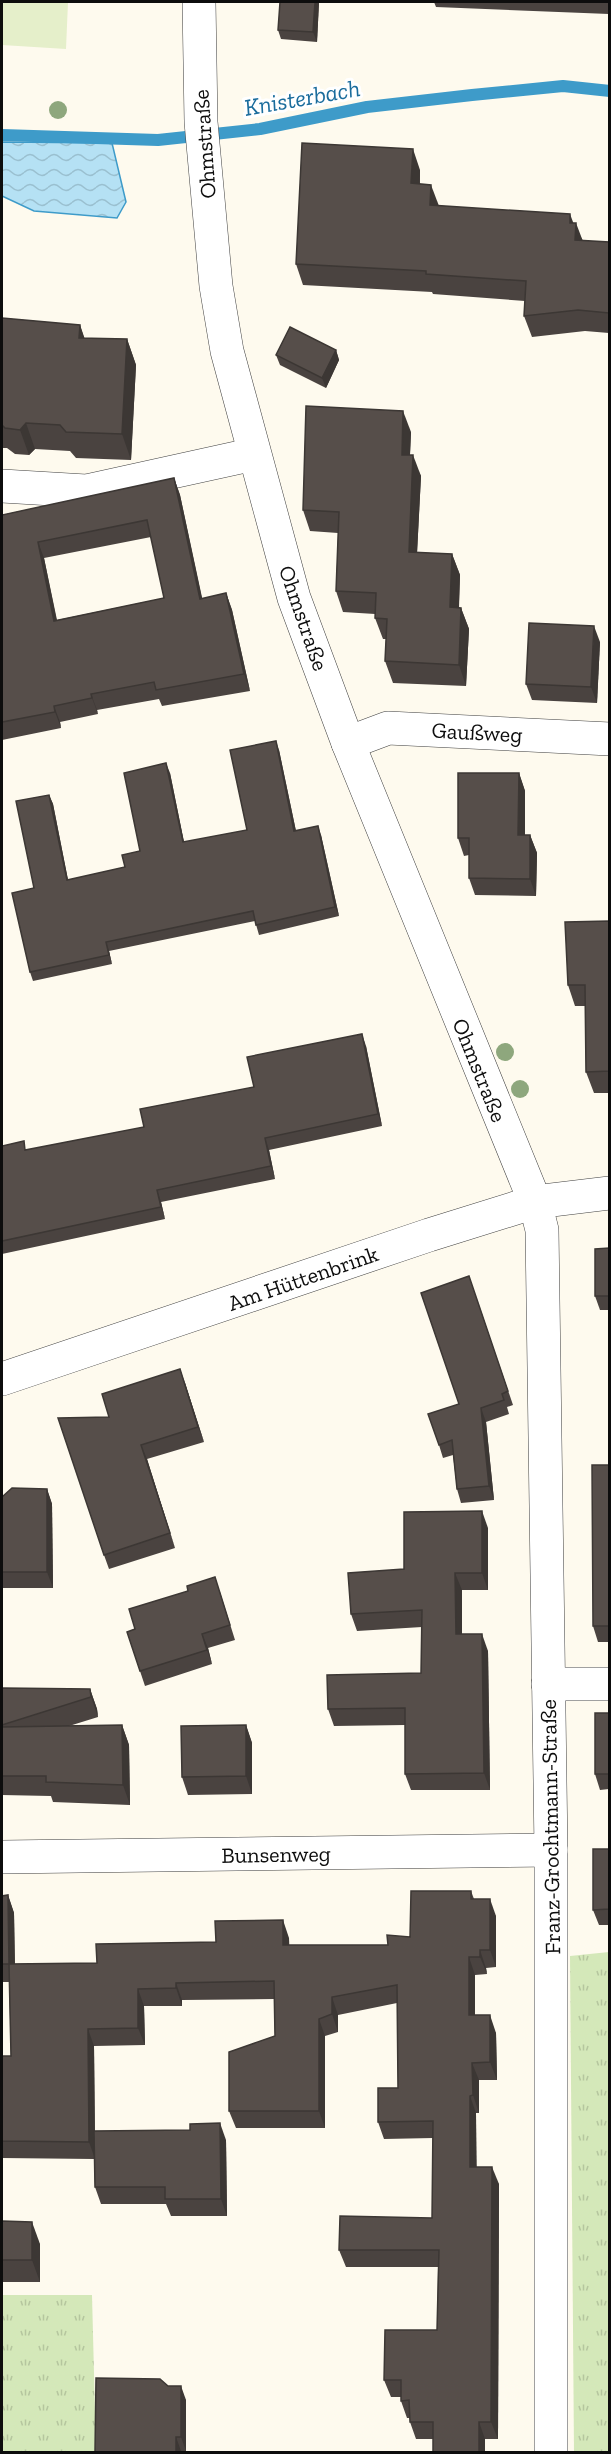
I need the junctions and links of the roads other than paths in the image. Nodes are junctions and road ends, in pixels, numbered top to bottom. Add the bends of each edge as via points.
1 (199, 2) edge
2 (254, 454) junction
3 (2, 486) edge
4 (609, 739) edge
5 (348, 743) junction
6 (609, 1193) edge
7 (534, 1203) junction
8 (2, 1379) edge
9 (548, 1684) junction
10 (609, 1684) edge
11 (552, 1850) junction
12 (2, 1857) edge
13 (550, 2452) edge

1 - 2 street, Ohmstraße via 201,122 216,286 227,351
2 - 3 street via 86,492
2 - 5 street, Ohmstraße via 294,598
4 - 5 street, Gaußweg via 388,728
5 - 7 street, Ohmstraße
6 - 7 street, Am Hüttenbrink
7 - 8 street, Am Hüttenbrink
7 - 9 street, Franz-Grochtmann-Straße via 542,1230 544,1275
9 - 10 street
9 - 11 street, Franz-Grochtmann-Straße
11 - 12 street, Bunsenweg
11 - 13 street, Franz-Grochtmann-Straße

